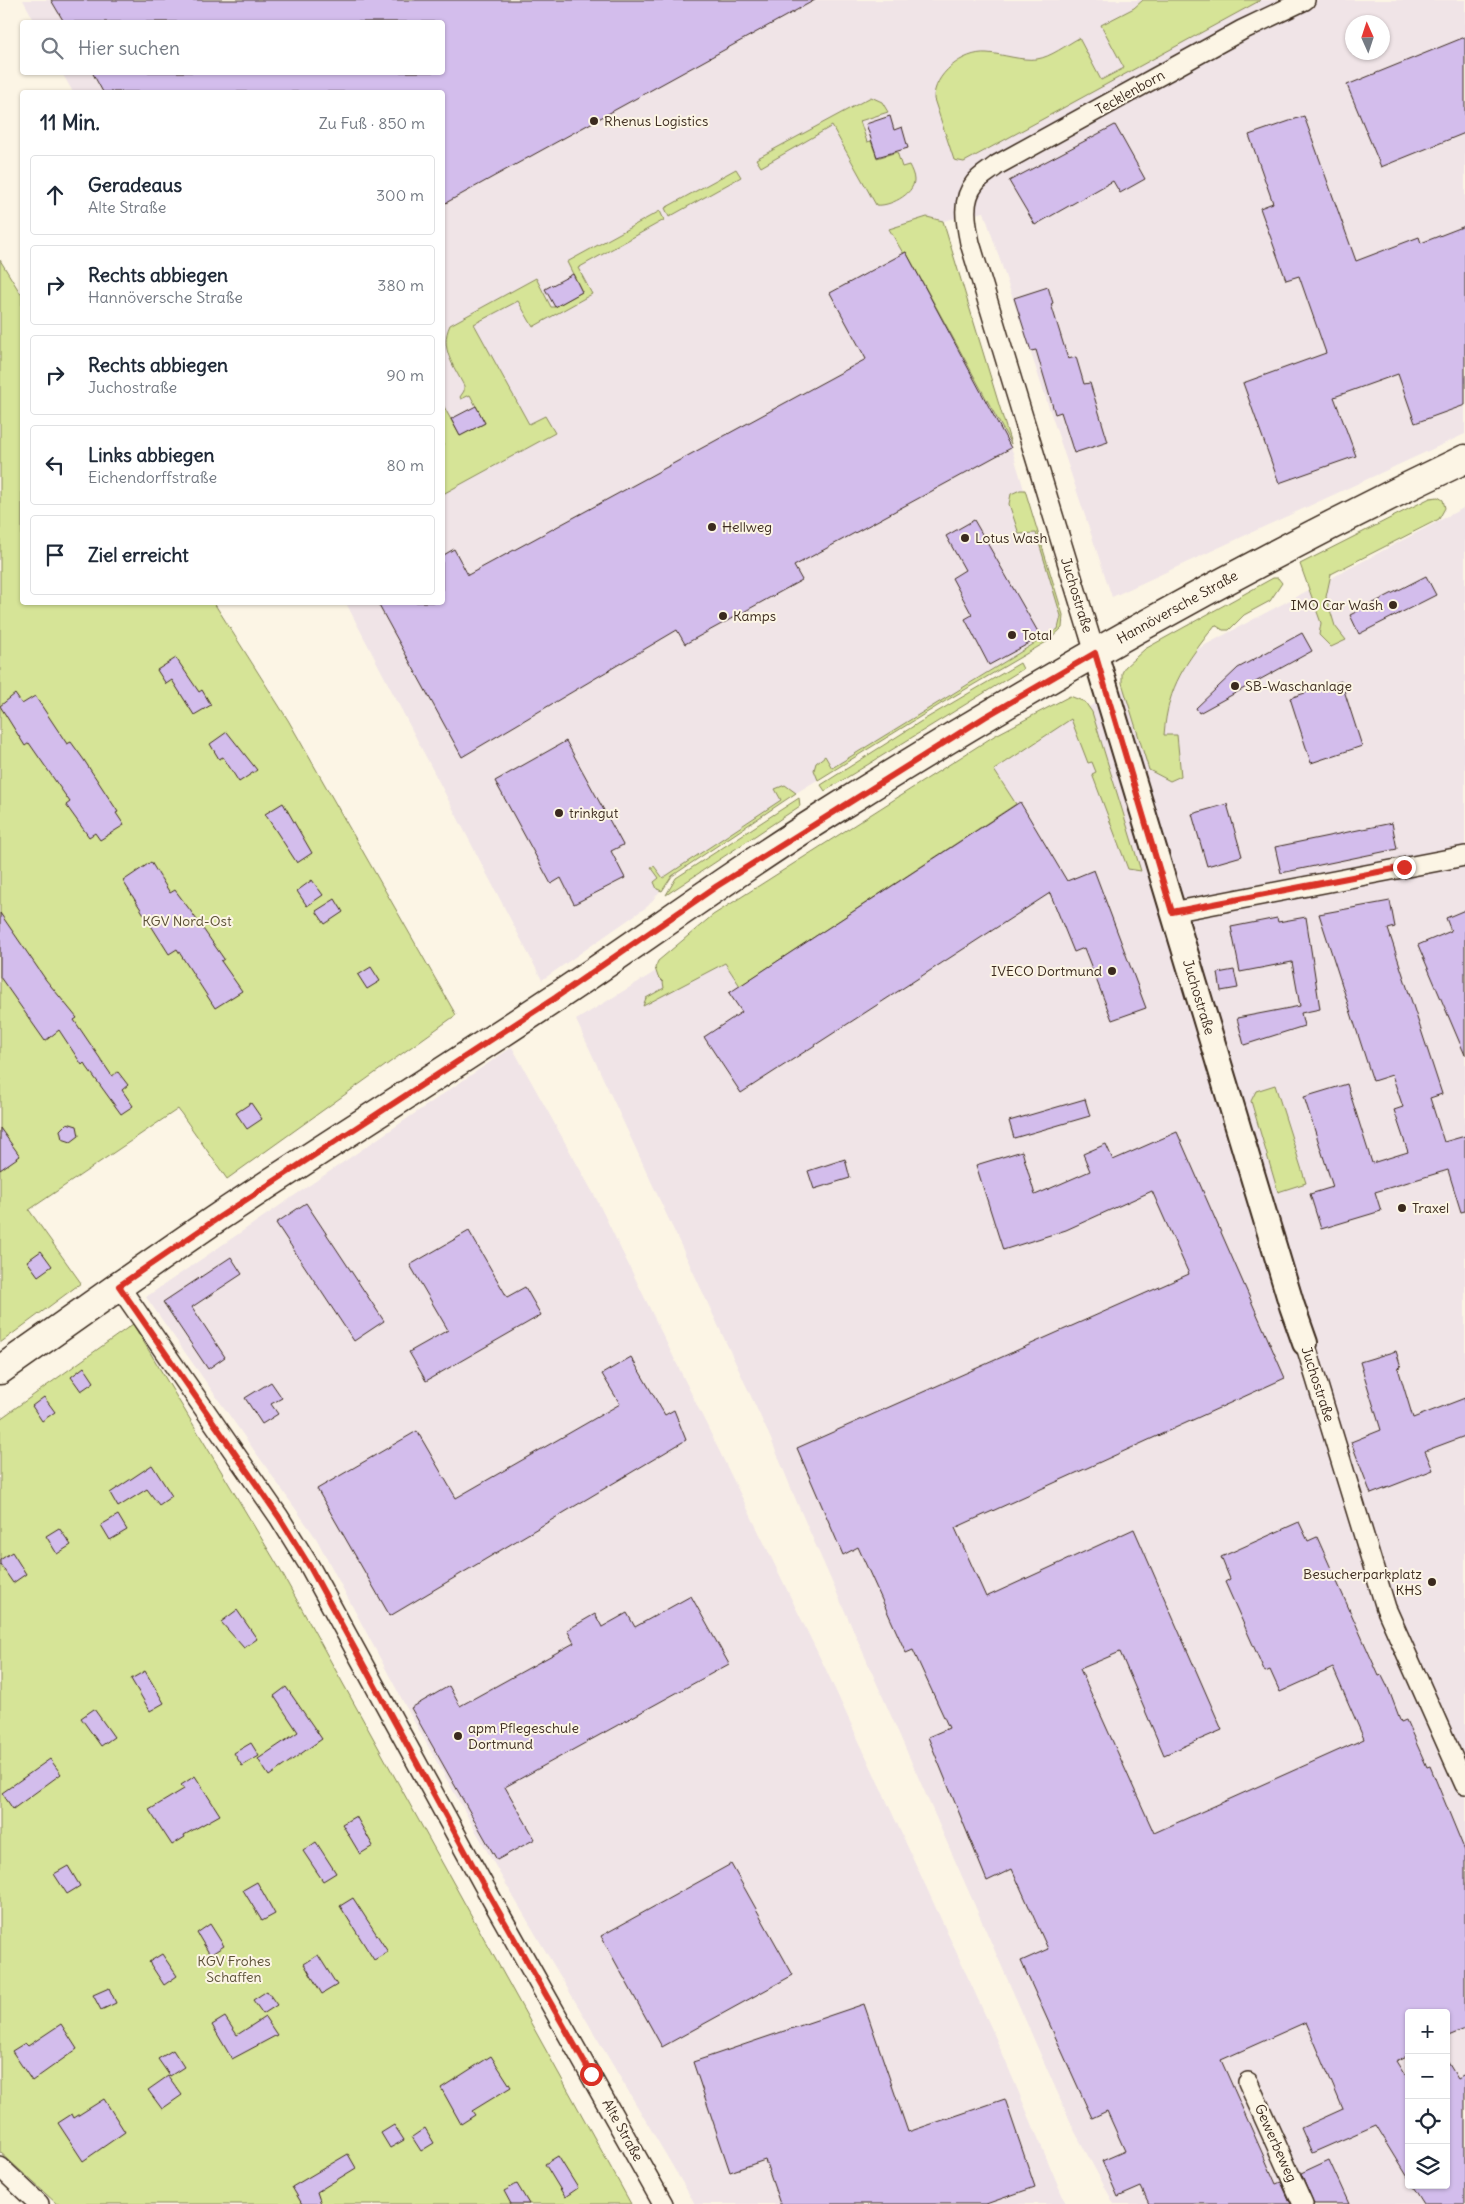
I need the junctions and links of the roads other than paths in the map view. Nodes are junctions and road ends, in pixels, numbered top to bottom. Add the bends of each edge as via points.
1 (1305, 0) edge
2 (967, 199) joint
3 (1465, 459) edge
4 (1095, 653) junction
5 (1465, 856) edge
6 (1172, 912) junction
7 (119, 1286) junction
8 (1305, 1342) joint
9 (0, 1370) edge
10 (1465, 1784) edge
11 (1248, 2082) dead end
12 (0, 2167) edge
13 (39, 2204) edge
14 (663, 2204) edge
15 (1303, 2204) edge

1 - 2 street, Tecklenborn via 1242,30 997,165 975,182
2 - 4 street, Juchostraße via 965,216 970,243
3 - 4 main road, Hannöversche Straße via 1233,575
4 - 6 street, Juchostraße
4 - 7 main road, Hannöversche Straße via 985,717 725,880 555,998
5 - 6 street
6 - 8 street, Juchostraße
7 - 9 main road, Hannöversche Straße
7 - 14 street, Alte Straße via 310,1567
8 - 10 street, Juchostraße via 1386,1608
11 - 15 street, Gewerbeweg
12 - 13 street

